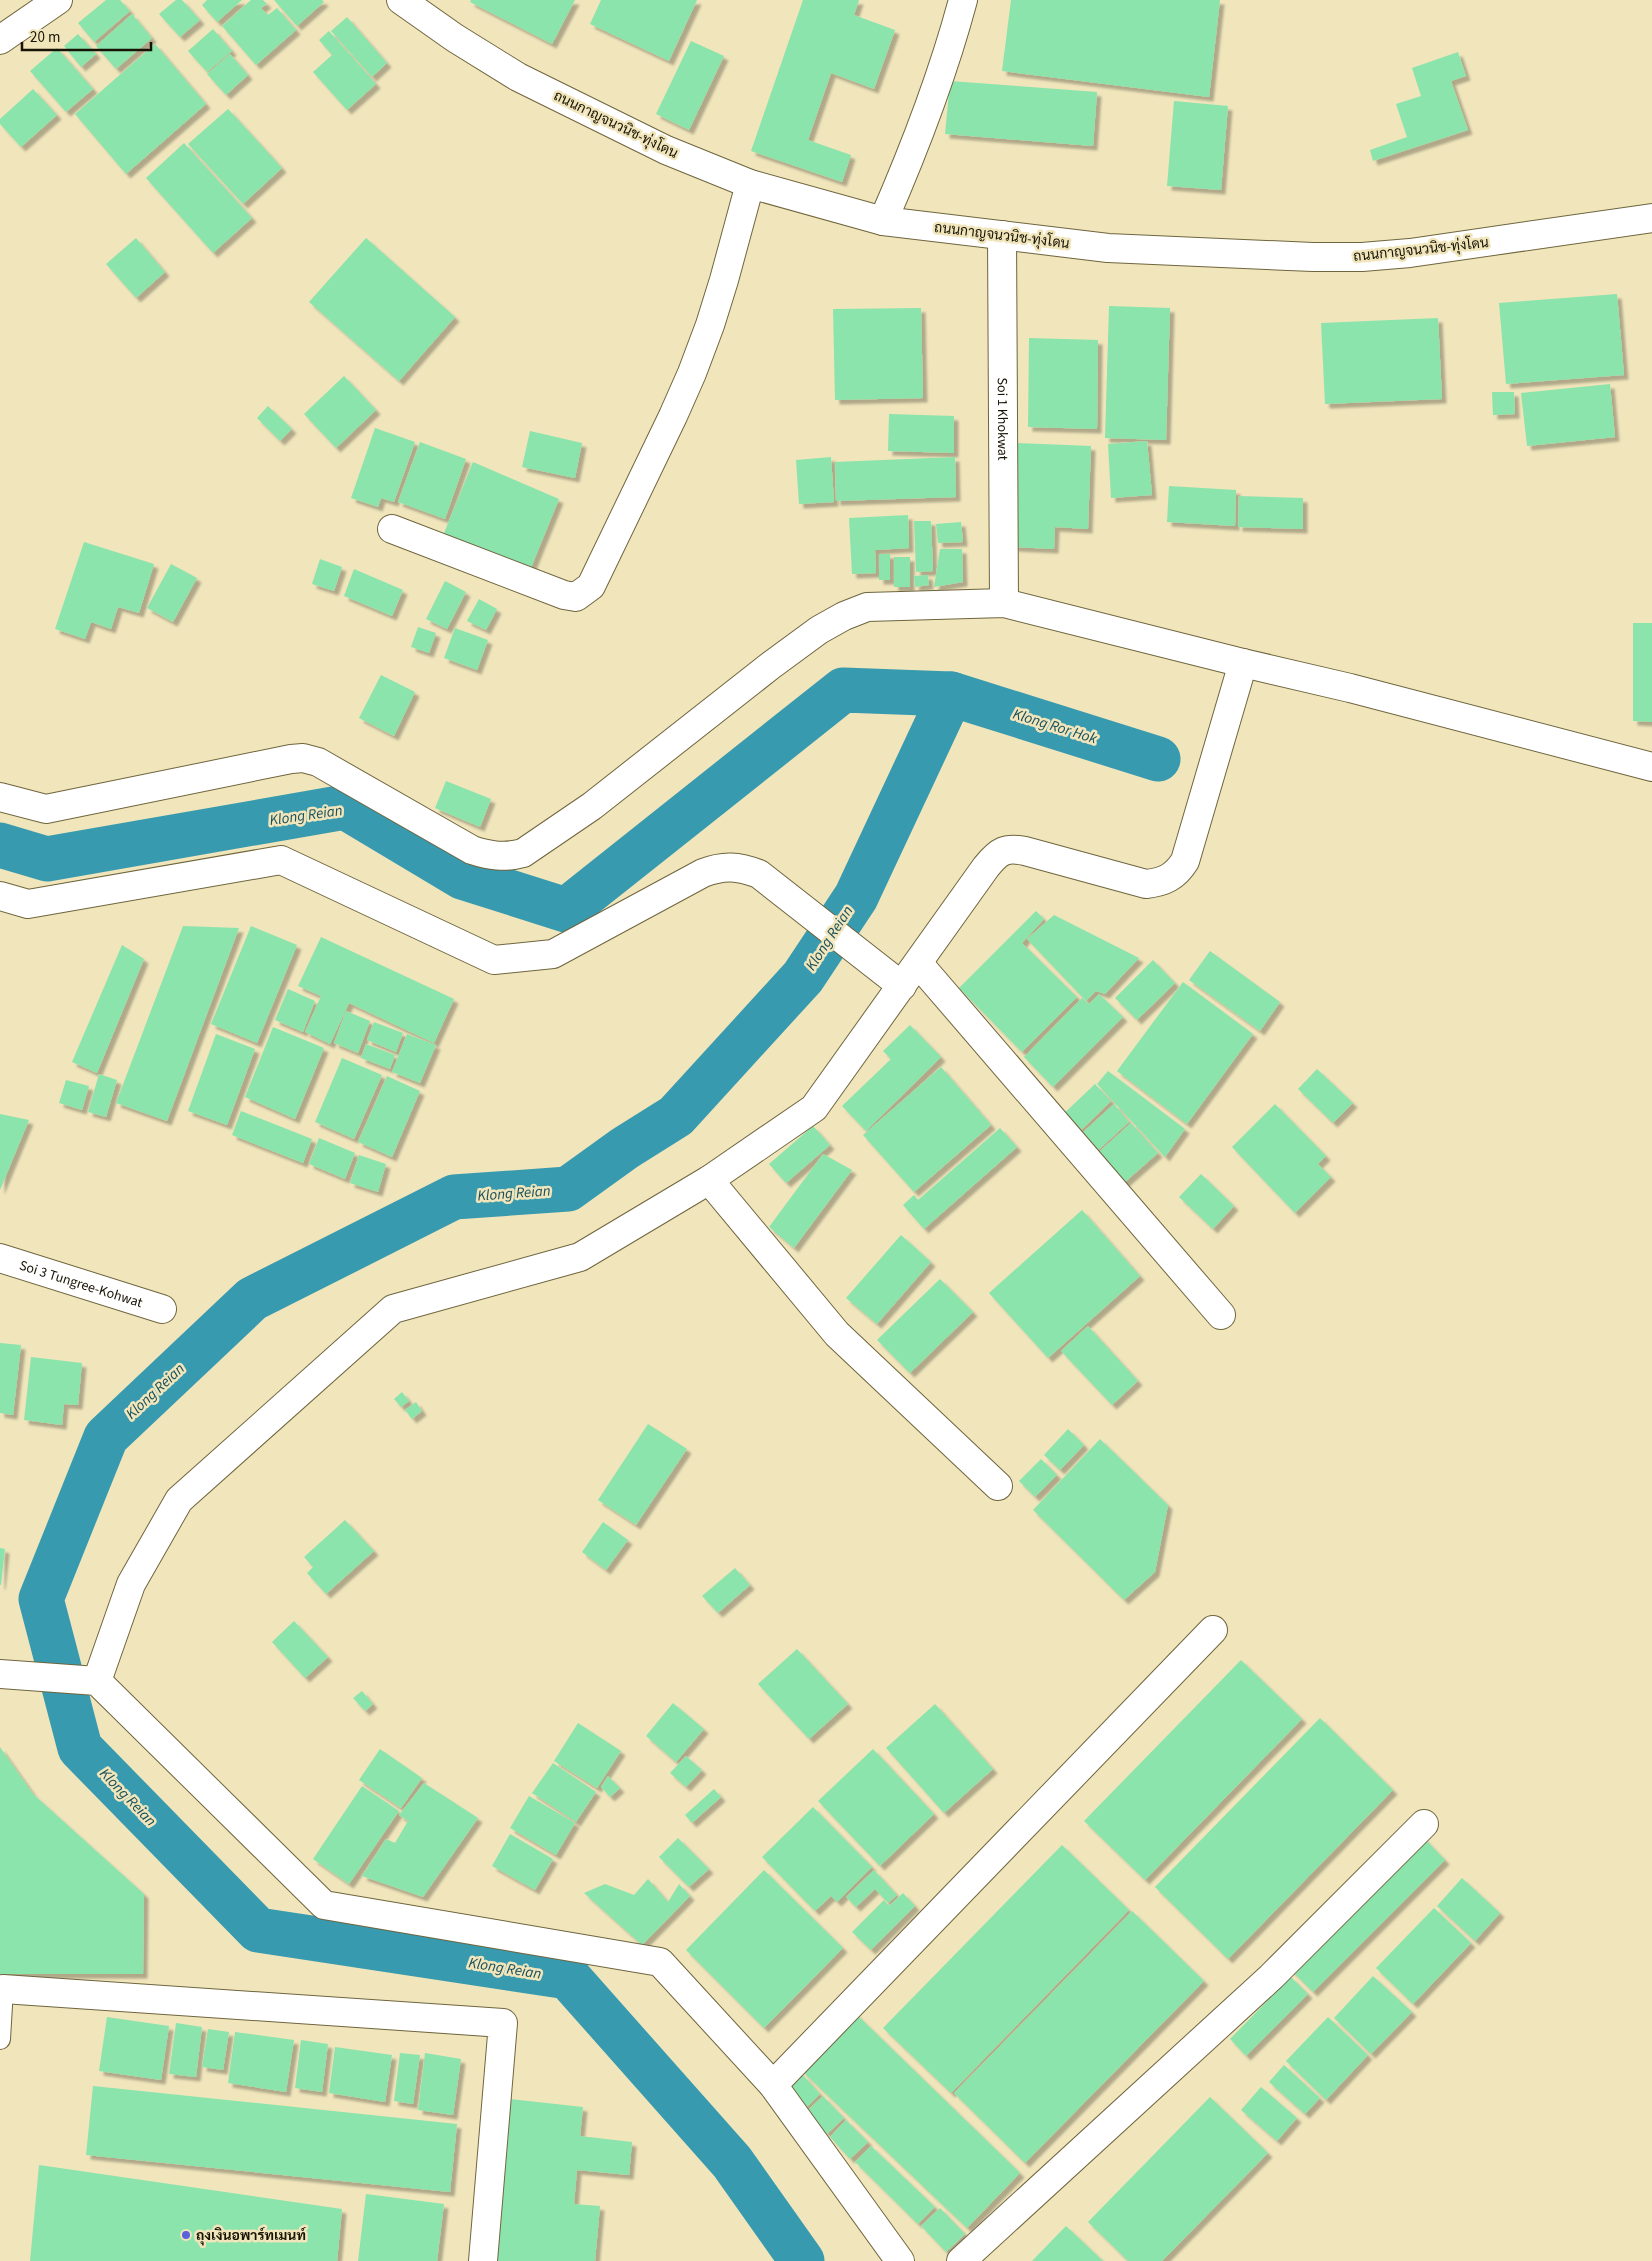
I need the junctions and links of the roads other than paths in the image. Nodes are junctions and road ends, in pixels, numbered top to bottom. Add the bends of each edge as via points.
1 (58, 0) edge
2 (402, 0) edge
3 (963, 0) edge
4 (0, 40) edge
5 (750, 184) junction
6 (1652, 218) edge
7 (883, 221) junction
8 (1002, 235) junction
9 (392, 530) dead end
10 (1004, 603) junction
11 (1242, 664) junction
12 (1652, 767) edge
13 (0, 797) edge
14 (0, 896) edge
15 (918, 963) junction
16 (902, 986) junction
17 (709, 1180) junction
18 (0, 1258) edge
19 (162, 1309) dead end
20 (1221, 1315) dead end
21 (998, 1486) dead end
22 (1213, 1630) dead end
23 (0, 1674) edge
24 (97, 1681) junction
25 (1424, 1824) dead end
26 (3, 1989) joint
27 (0, 2039) edge
28 (773, 2085) junction
29 (483, 2261) edge
30 (900, 2261) edge
31 (961, 2261) edge

1 - 4 street
2 - 5 street, ถนนกาญจนวนิช-ทุ่งโดน via 454,38 518,77 666,150
3 - 7 street via 907,166
5 - 7 street, ถนนกาญจนวนิช-ทุ่งโดน
5 - 9 street via 716,307 692,373 591,586 576,597 564,595
6 - 8 street, ถนนกาญจนวนิช-ทุ่งโดน via 1362,257 1108,248
7 - 8 street, ถนนกาญจนวนิช-ทุ่งโดน
8 - 10 street, Soi 1 Khokwat
10 - 11 street
10 - 13 street via 867,607 844,616 770,666 592,806 523,853 512,856 498,857 472,850 318,762 303,758 46,809
11 - 12 street via 1350,688
11 - 15 street via 1185,861 1179,870 1161,883 1146,884 1025,851 1002,851 986,868
14 - 16 street via 28,904 281,860 494,960 553,954 704,873 729,866 743,867 759,874
15 - 16 street
15 - 20 street
16 - 17 street via 814,1108
17 - 21 street via 837,1334
17 - 24 street via 580,1257 393,1309 178,1500 132,1584
18 - 19 street, Soi 3 Tungree-Kohwat
22 - 28 street
23 - 24 street
24 - 28 street via 324,1906 660,1962
25 - 31 street via 1271,1977
26 - 27 lane
26 - 29 street via 503,2023
28 - 30 street

